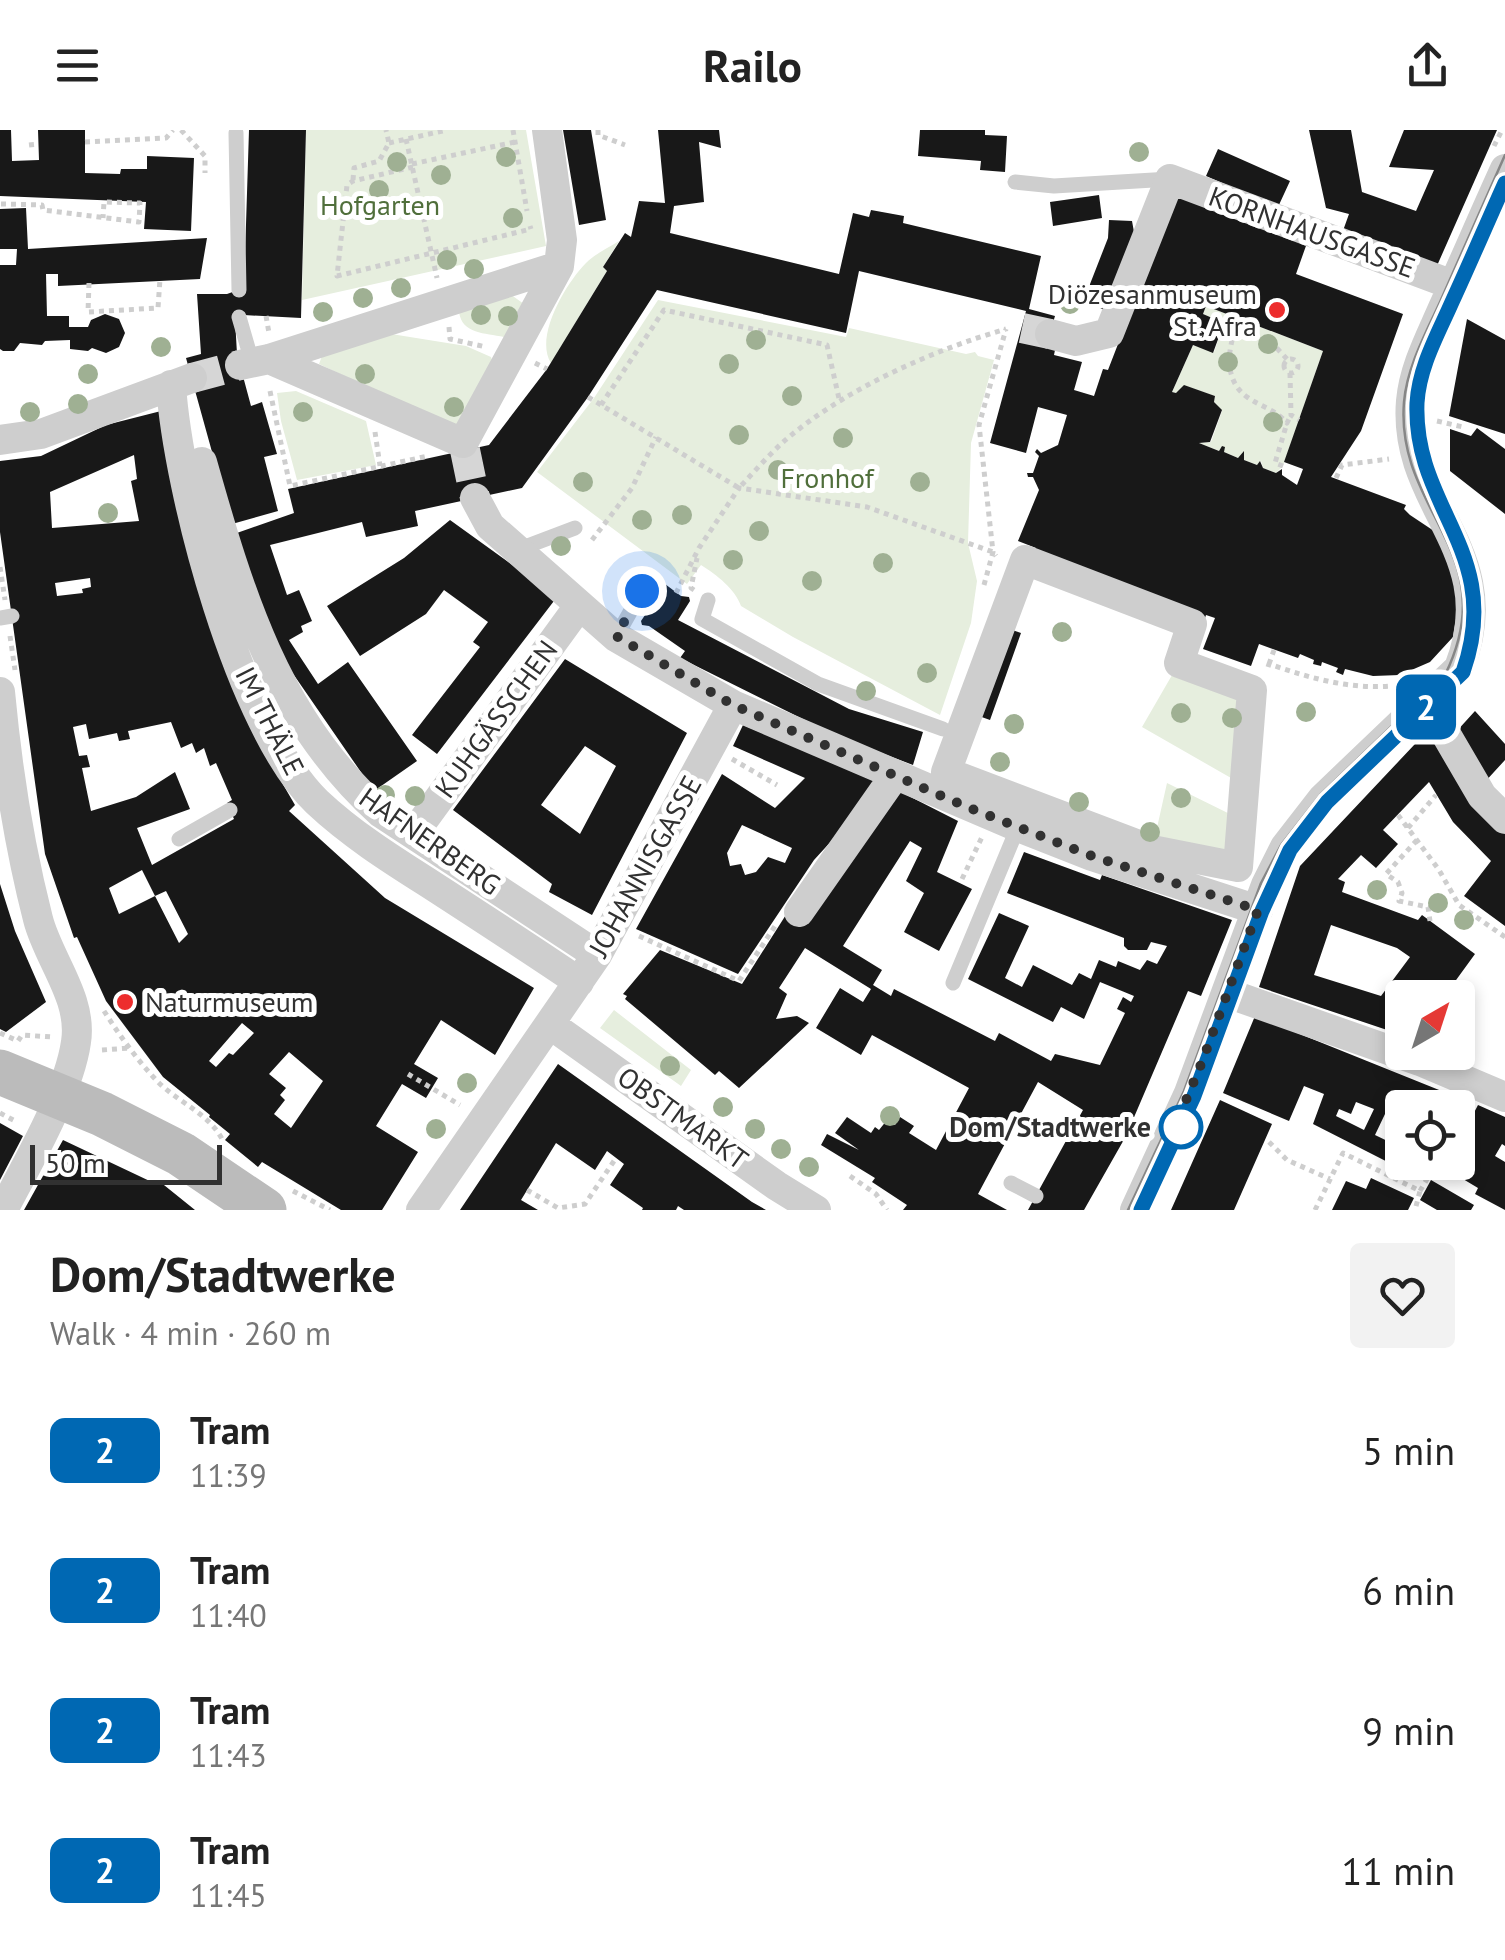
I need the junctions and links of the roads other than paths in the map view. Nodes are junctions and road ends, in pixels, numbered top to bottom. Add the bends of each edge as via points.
1 (547, 130) edge
2 (236, 133) dead end
3 (1505, 169) edge
4 (1170, 179) junction
5 (1015, 182) dead end
6 (1494, 227) edge
7 (559, 266) junction
8 (1453, 285) junction
9 (239, 290) dead end
10 (239, 317) dead end
11 (1063, 338) tunnel mouth
12 (257, 367) junction
13 (182, 382) junction
14 (0, 440) edge
15 (474, 498) tunnel mouth
16 (575, 528) dead end
17 (517, 550) junction
18 (1025, 560) joint
19 (642, 591) dead end
20 (708, 600) road end
21 (579, 606) junction
22 (616, 636) junction
23 (1426, 700) junction
24 (5, 704) edge
25 (733, 705) junction
26 (943, 729) joint
27 (895, 775) junction
28 (926, 788) junction
29 (230, 810) dead end
30 (1505, 819) edge
31 (1005, 822) junction
32 (414, 833) junction
33 (11, 839) edge
34 (179, 839) dead end
35 (1258, 910) junction
36 (799, 912) road end
37 (596, 956) junction
38 (579, 982) junction
39 (953, 983) dead end
40 (1227, 993) junction
41 (551, 1024) junction
42 (0, 1072) edge
43 (58, 1096) junction
44 (1505, 1097) edge
45 (1011, 1183) dead end
46 (1036, 1196) dead end
47 (278, 1200) edge
48 (3, 1210) edge
49 (421, 1210) edge
50 (816, 1210) edge
51 (1135, 1210) edge

1 - 7 street via 562,240
2 - 9 lane
3 - 6 street
4 - 5 lane, KORNHAUSGASSE
4 - 8 street, KORNHAUSGASSE
4 - 11 street via 1109,332
6 - 8 street
7 - 12 street
7 - 12 street via 464,447
8 - 23 street via 1416,373 1412,429 1428,471 1481,550 1495,594 1476,646
10 - 12 lane
13 - 14 street via 41,434
13 - 32 street, HAFNERBERG via 237,586 287,696 355,790
13 - 38 street, IM THÄLE via 173,414 204,562 285,777 375,848
15 - 17 street via 490,526
16 - 17 lane
17 - 21 street
18 - 18 street via 1192,624 1179,663 1252,690 1238,867 1152,850 946,772
19 - 22 lane
20 - 26 lane via 702,619 818,684
21 - 22 street
21 - 32 street, KUHGÄSSCHEN
22 - 25 street
23 - 30 street via 1482,796
23 - 35 street via 1309,814 1274,866
24 - 33 street
25 - 27 street
25 - 37 street, JOHANNISGASSE
26 - 28 street
27 - 28 street
27 - 36 street
28 - 31 street
29 - 34 lane
31 - 35 street
31 - 39 lane
32 - 37 street, HAFNERBERG
33 - 43 street via 72,1000 76,1043
35 - 40 street
37 - 38 street, JOHANNISGASSE
38 - 41 street, JOHANNISGASSE
40 - 44 street
40 - 51 street
41 - 49 street, JOHANNISGASSE
41 - 50 street, OBSTMARKT
42 - 43 street
43 - 47 street
43 - 48 street
45 - 46 lane

